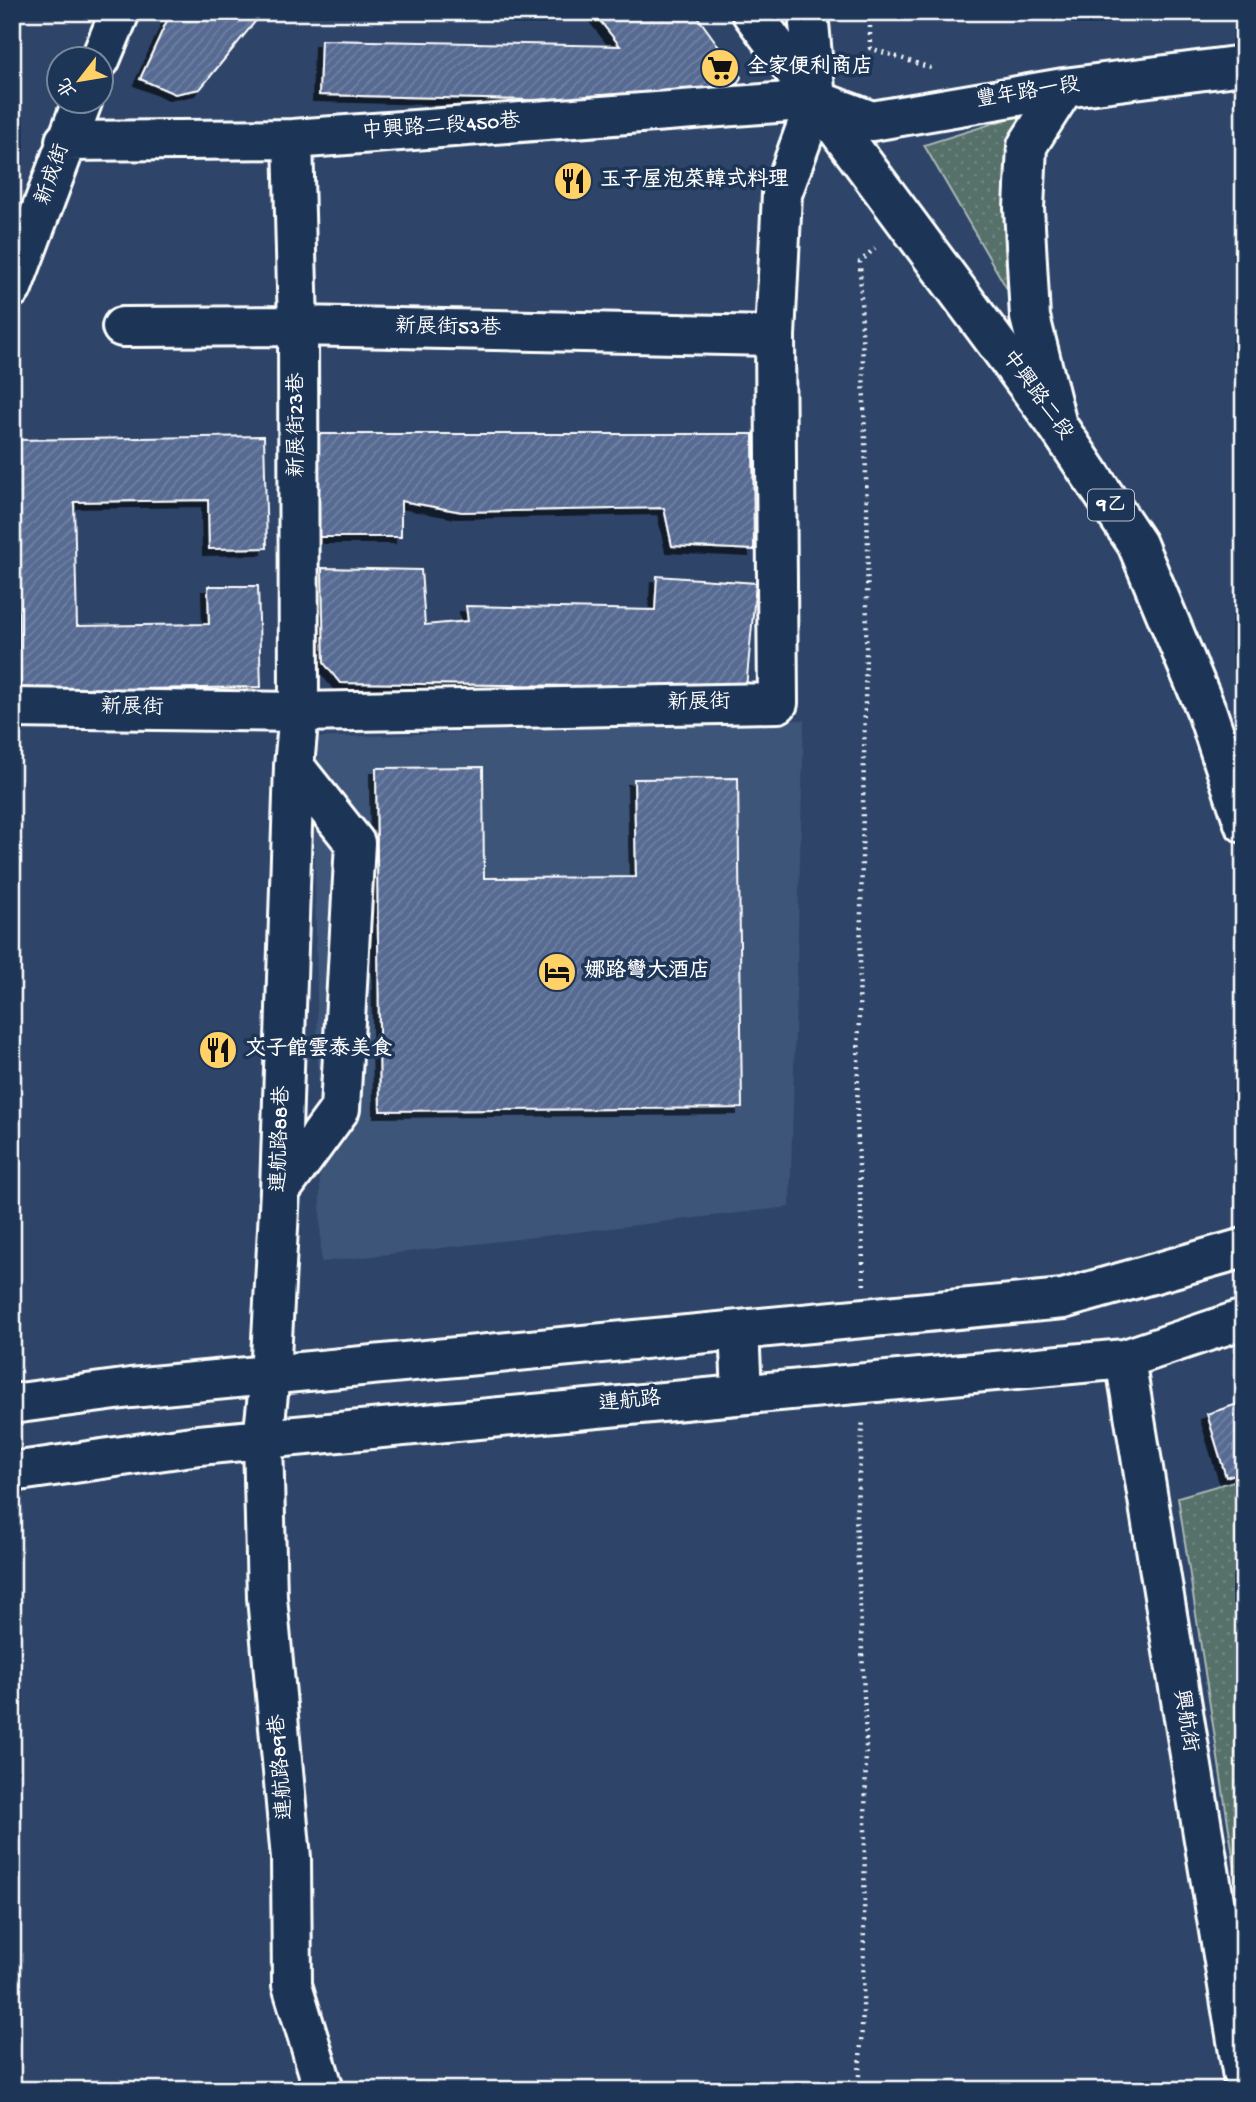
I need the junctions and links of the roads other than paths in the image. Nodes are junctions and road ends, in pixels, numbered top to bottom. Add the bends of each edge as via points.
1 (120, 12) edge
2 (751, 12) edge
3 (808, 12) edge
4 (106, 46) edge
5 (1244, 65) edge
6 (1064, 88) junction
7 (816, 100) junction
8 (76, 116) edge
9 (293, 139) junction
10 (65, 141) junction
11 (12, 288) edge
12 (298, 326) junction
13 (122, 327) dead end
14 (775, 336) junction
15 (1057, 425) junction
16 (12, 708) edge
17 (299, 712) junction
18 (294, 766) junction
19 (1244, 823) edge
20 (280, 1192) junction
21 (1244, 1248) edge
22 (1244, 1318) edge
23 (739, 1330) junction
24 (1125, 1359) junction
25 (270, 1376) junction
26 (742, 1392) junction
27 (12, 1404) edge
28 (263, 1440) junction
29 (12, 1472) edge
30 (1244, 2083) edge
31 (324, 2090) edge

1 - 4 street
2 - 7 street, 中興路二段 / 9乙
3 - 7 street
5 - 6 street, 豐年路一段
6 - 7 street, 豐年路一段 via 872,121
6 - 15 street via 1027,146 1024,208 1030,317
7 - 9 street, 中興路二段450巷
7 - 14 street, 新展街 via 782,194
7 - 15 street, 中興路二段 / 9乙
8 - 10 street, 新成街
9 - 10 street, 中興路二段450巷
9 - 12 street, 新展街23巷
10 - 11 street, 新成街
12 - 13 street, 新展街53巷
12 - 14 street, 新展街53巷
12 - 17 street, 新展街23巷
14 - 17 street, 新展街 via 778,703
15 - 19 street, 中興路二段 / 9乙 via 1137,544 1207,712
16 - 17 street, 新展街
17 - 18 street, 連航路88巷
18 - 20 street, 連航路88巷
18 - 20 street via 355,843 340,1109
20 - 25 street, 連航路88巷
21 - 23 street via 1063,1299
22 - 24 street, 連航路
23 - 25 street
23 - 26 street
24 - 26 street, 連航路
24 - 30 street, 興航街
25 - 27 street
25 - 28 street, 連航路88巷
26 - 28 street, 連航路
28 - 29 street, 連航路
28 - 31 street, 連航路89巷 via 267,1597 291,1858 292,1985

